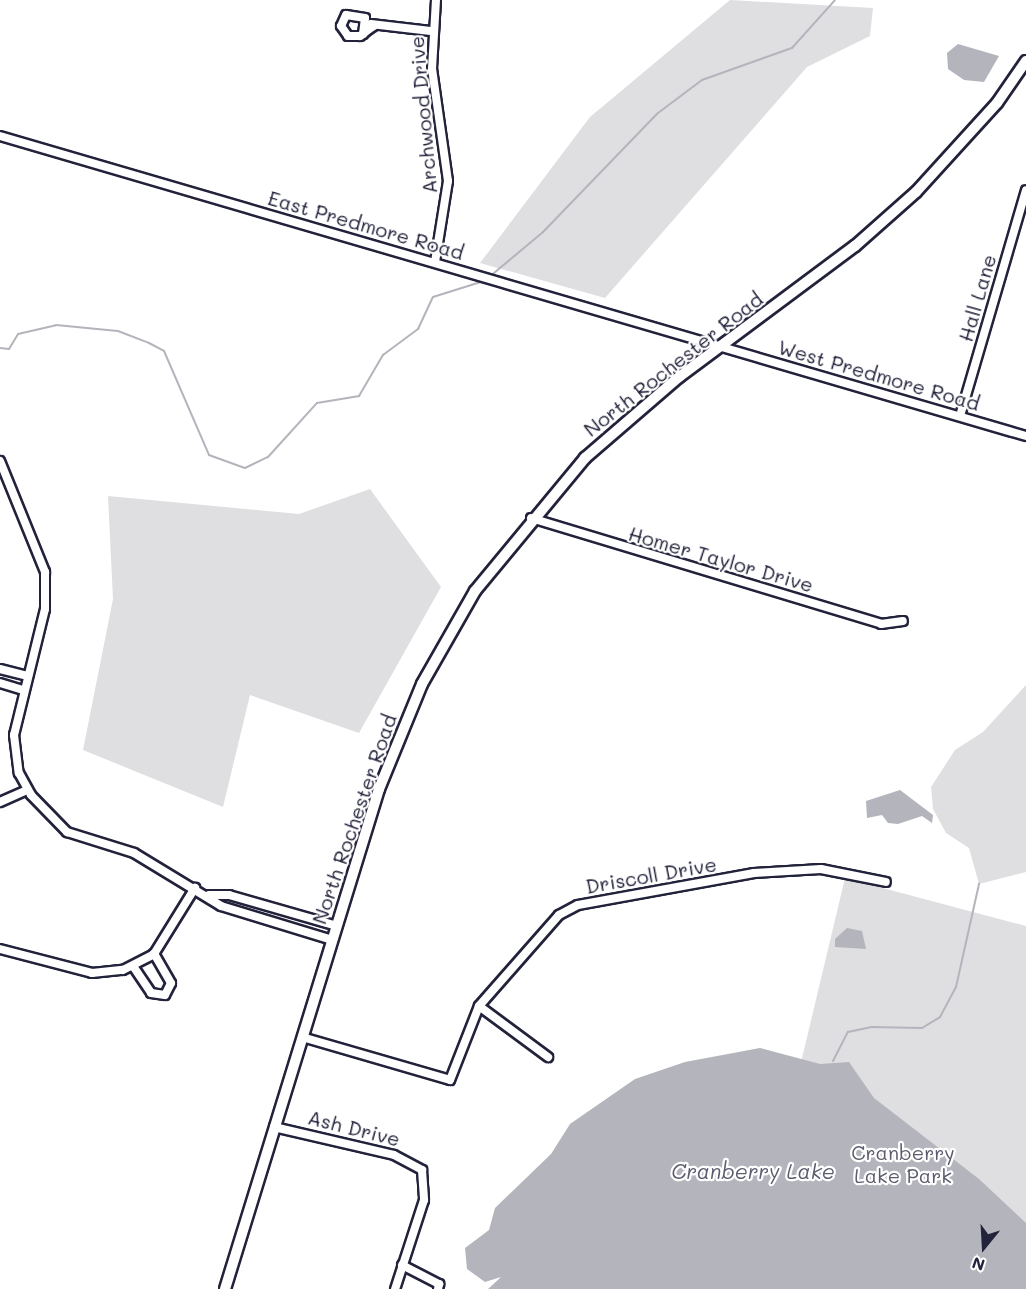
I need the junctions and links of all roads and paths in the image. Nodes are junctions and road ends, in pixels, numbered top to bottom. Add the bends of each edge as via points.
1 (436, 0) edge
2 (365, 18) junction
3 (374, 26) junction
4 (431, 31) junction
5 (363, 34) junction
6 (1025, 64) edge
7 (0, 136) edge
8 (1026, 190) edge
9 (435, 262) junction
10 (722, 346) junction
11 (960, 416) junction
12 (1026, 436) edge
13 (0, 461) edge
14 (531, 518) junction
15 (903, 621) dead end
16 (0, 669) edge
17 (28, 676) junction
18 (0, 683) edge
19 (23, 690) junction
20 (27, 790) junction
21 (0, 802) edge
22 (886, 882) dead end
23 (195, 888) junction
24 (209, 895) junction
25 (337, 926) junction
26 (332, 940) junction
27 (0, 949) edge
28 (154, 954) junction
29 (134, 966) junction
30 (479, 1006) junction
31 (302, 1037) junction
32 (548, 1057) dead end
33 (274, 1127) junction
34 (402, 1265) junction
35 (225, 1289) edge
36 (395, 1289) edge
37 (438, 1289) edge

1 - 4 street, Archwood Drive
2 - 3 street
2 - 5 street
2 - 5 street via 350,13 341,26 352,37
3 - 4 street
3 - 5 street
4 - 9 street, Archwood Drive via 448,181
6 - 10 main road, North Rochester Road via 916,192
7 - 9 street, East Predmore Road
8 - 11 street, Hall Lane
9 - 10 street, East Predmore Road
10 - 11 street, West Predmore Road
10 - 14 main road, North Rochester Road via 612,433
11 - 12 street, West Predmore Road
13 - 17 street via 45,572 45,609
14 - 15 street, Homer Taylor Drive via 881,624
14 - 25 main road, North Rochester Road via 475,591 422,684 379,789
16 - 17 street
17 - 19 street
18 - 19 street
19 - 20 street via 14,748
20 - 21 street
20 - 23 street via 67,832 134,853
22 - 30 street, Driscoll Drive via 821,869 754,873 578,905 559,915
23 - 24 street
23 - 28 street
24 - 25 street via 229,895
24 - 26 street via 232,910
25 - 26 main road, North Rochester Road
26 - 31 main road, North Rochester Road
27 - 29 street via 92,973
28 - 29 street
28 - 29 street via 171,983 165,995 151,993
30 - 31 street, Driscoll Drive via 456,1073 444,1080
30 - 32 street
31 - 33 main road, North Rochester Road
33 - 34 street, Ash Drive via 394,1155 422,1170 424,1200
33 - 35 main road, North Rochester Road
34 - 36 street
34 - 37 street via 439,1284

